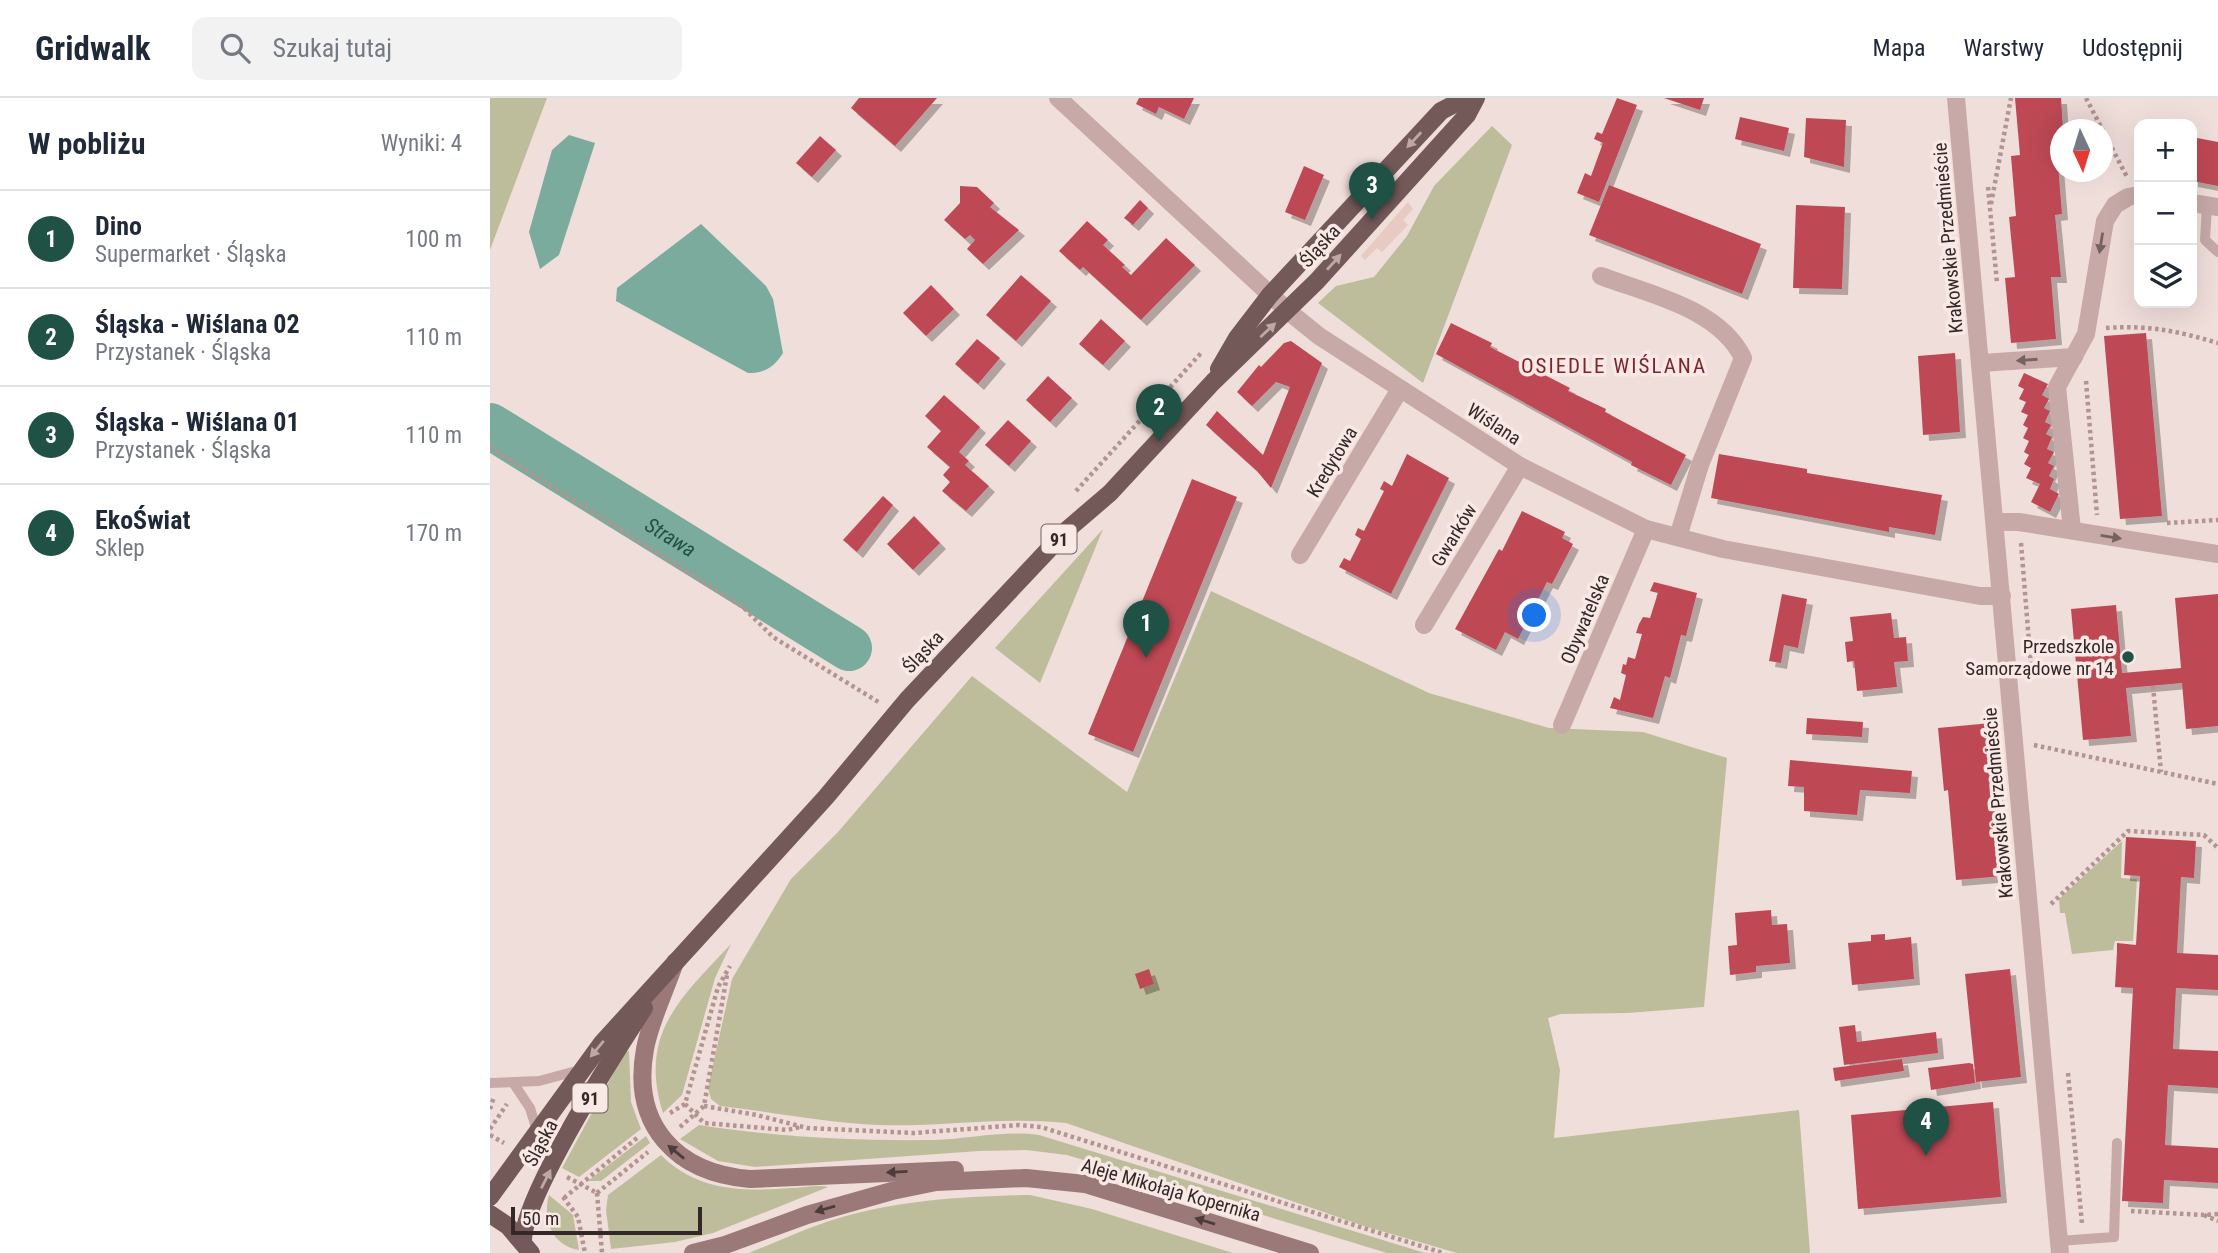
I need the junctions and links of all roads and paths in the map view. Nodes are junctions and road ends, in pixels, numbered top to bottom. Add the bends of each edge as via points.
1 (1058, 98) edge
2 (1466, 98) edge
3 (1476, 98) edge
4 (2011, 98) edge
5 (2087, 98) edge
6 (1958, 102) edge
7 (2134, 188) edge
8 (2206, 205) edge
9 (1991, 208) dead end
10 (2218, 252) edge
11 (1601, 276) dead end
12 (1270, 295) junction
13 (1287, 311) junction
14 (2082, 343) junction
15 (2218, 343) edge
16 (1981, 363) junction
17 (1213, 382) junction
18 (1400, 389) junction
19 (490, 447) edge
20 (1520, 466) junction
21 (2097, 519) dead end
22 (2218, 520) edge
23 (1996, 522) junction
24 (2159, 524) dead end
25 (1646, 529) junction
26 (2072, 530) junction
27 (1678, 537) junction
28 (2218, 554) edge
29 (1300, 555) dead end
30 (2002, 596) junction
31 (1424, 625) dead end
32 (2153, 686) dead end
33 (881, 703) dead end
34 (1563, 725) dead end
35 (2014, 741) junction
36 (2161, 772) junction
37 (2218, 784) edge
38 (2218, 848) edge
39 (2051, 904) dead end
40 (675, 961) junction
41 (730, 966) dead end
42 (580, 1070) junction
43 (490, 1083) edge
44 (514, 1084) junction
45 (685, 1104) dead end
46 (704, 1106) junction
47 (694, 1115) junction
48 (801, 1127) junction
49 (537, 1131) junction
50 (663, 1140) junction
51 (2117, 1143) dead end
52 (1086, 1184) junction
53 (490, 1197) edge
54 (2115, 1210) junction
55 (490, 1214) edge
56 (2218, 1214) edge
57 (2204, 1215) junction
58 (2218, 1221) edge
59 (527, 1247) edge
60 (2059, 1247) edge
61 (603, 1253) edge
62 (693, 1253) edge
63 (1310, 1253) edge
64 (1443, 1253) edge

1 - 12 street, Wiślana
2 -> 12 main road, Śląska / 91 via 1441,111
13 -> 3 main road, Śląska / 91 via 1467,115
4 - 9 path
5 - 7 path
6 - 16 street, Krakowskie Przedmieście
7 -> 14 street via 2105,221
8 - 10 lane via 2204,240
11 - 27 street via 1682,307 1716,326 1730,336 1744,358 1700,465
12 - 13 street, Wiślana
12 - 17 main road, Śląska / 91 via 1226,355
17 -> 13 main road, Śląska / 91
13 - 18 street, Wiślana
14 - 15 path via 2146,326
14 -> 16 street
14 - 21 path
14 - 26 street via 2064,369 2056,397
16 - 23 street, Krakowskie Przedmieście
17 - 40 main road, Śląska / 91 via 907,700 826,797
18 - 20 street, Wiślana
18 - 29 street, Kredytowa
19 - 33 path via 743,607 774,637
20 - 25 street, Wiślana
20 - 31 street, Gwarków
22 - 24 path
23 - 26 street
23 - 30 street, Krakowskie Przedmieście
25 - 27 street, Wiślana
25 - 34 street, Obywatelska
26 -> 28 street
27 - 30 street, Wiślana via 1980,596
30 - 35 street, Krakowskie Przedmieście
32 - 36 path
35 - 36 path
35 - 60 street, Krakowskie Przedmieście
36 - 37 path
38 - 39 path via 2204,835 2128,831
40 -> 42 main road, Śląska / 91
40 - 50 main road via 646,1048 643,1072 650,1113
59 -> 40 main road, Śląska / 91 via 524,1222 607,1066
41 - 46 path
42 - 44 lane
42 - 49 main road, Śląska / 91
43 - 44 lane
44 - 49 lane via 530,1108
45 - 47 path
46 - 47 path
46 - 48 path
47 - 48 path via 704,1124
47 - 50 path
48 - 64 path via 914,1133 1041,1127
49 - 53 main road, Śląska / 91
52 -> 50 main road via 1038,1170 1003,1168 723,1177 696,1167
50 - 61 path via 597,1194
51 - 54 lane
52 -> 62 main road, Aleje Mikołaja Kopernika via 1026,1178 936,1182 807,1214
63 -> 52 main road, Aleje Mikołaja Kopernika
54 - 57 path
54 - 60 lane via 2113,1237
55 - 59 main road, 91
56 - 57 path
57 - 58 path

